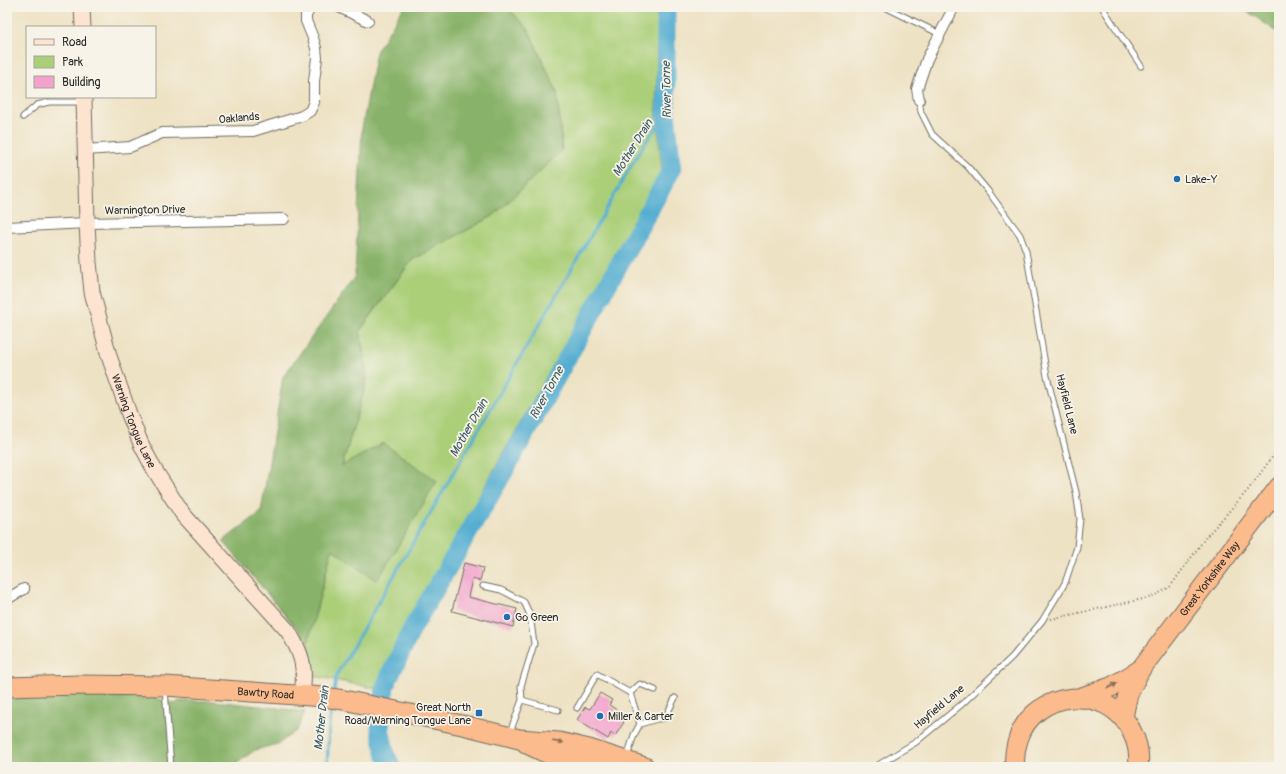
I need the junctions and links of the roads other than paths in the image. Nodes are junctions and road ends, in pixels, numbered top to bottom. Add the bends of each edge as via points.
1 (82, 7) edge
2 (311, 7) edge
3 (339, 7) edge
4 (885, 7) edge
5 (954, 7) edge
6 (1102, 7) edge
7 (368, 21) dead end
8 (83, 26) edge
9 (940, 34) junction
10 (1141, 66) dead end
11 (84, 99) edge
12 (918, 100) joint
13 (23, 117) dead end
14 (85, 150) junction
15 (284, 219) dead end
16 (87, 223) junction
17 (7, 227) edge
18 (1279, 487) edge
19 (484, 586) dead end
20 (24, 589) dead end
21 (7, 599) edge
22 (1140, 670) junction
23 (165, 686) junction
24 (7, 687) edge
25 (654, 690) dead end
26 (630, 693) junction
27 (302, 695) junction
28 (1082, 697) junction
29 (675, 698) dead end
30 (522, 700) junction
31 (577, 708) dead end
32 (558, 710) dead end
33 (1123, 717) junction
34 (640, 724) junction
35 (513, 738) junction
36 (1016, 748) junction
37 (546, 753) junction
38 (625, 764) edge
39 (171, 767) edge
40 (563, 767) edge
41 (595, 767) edge
42 (645, 767) edge
43 (875, 767) edge
44 (1003, 767) edge
45 (1015, 767) edge
46 (1138, 767) edge

1 - 8 street
2 - 14 street, Oaklands via 306,15 306,21 317,58 314,102 310,111 302,116 253,131 162,133 130,147
3 - 7 street
4 - 9 lane
5 - 9 street, Hayfield Lane
6 - 10 lane
9 - 12 street, Hayfield Lane via 926,59 916,89
11 - 13 lane via 37,105
11 - 14 street, Warning Tongue Lane
12 - 43 lane, Hayfield Lane via 920,112 932,134 968,167 1020,235 1026,251 1047,376 1072,471 1080,518 1076,547 1065,583 1042,621 1012,657 962,704 916,742
14 - 16 street, Warning Tongue Lane
15 - 16 street, Warnington Drive
16 - 17 street, Warnington Drive
16 - 27 street, Warning Tongue Lane via 92,292 109,356 141,444 182,513 288,631 298,650 304,670
18 - 22 highway, Great Yorkshire Way
19 - 30 lane via 501,590 524,602 530,615 534,644 522,686
20 - 21 street
28 -> 22 highway, Great Yorkshire Way via 1111,687
22 - 33 highway, Great Yorkshire Way via 1128,694
23 - 24 highway, Bawtry Road
23 - 27 highway, Bawtry Road
23 - 39 lane
25 - 26 lane via 640,684
26 - 31 lane via 597,674
26 - 34 lane
27 - 35 highway, Bawtry Road via 324,696 365,704
28 - 33 highway via 1111,707
28 - 36 highway via 1063,699 1044,706 1025,724
29 - 34 lane via 665,718
30 - 32 lane
30 - 35 lane
33 - 46 highway via 1136,739
34 - 38 lane
35 - 37 highway, Bawtry Road
35 -> 38 highway, Bawtry Road via 559,742 589,749
36 - 44 highway
36 - 45 highway
37 - 40 highway
37 - 41 highway, Bawtry Road
38 - 42 highway, Bawtry Road

